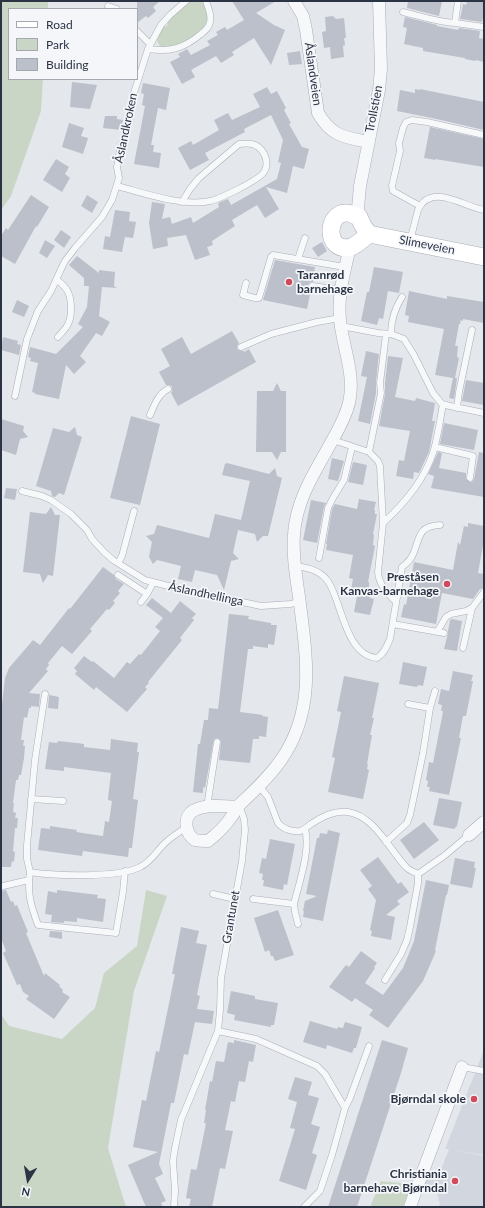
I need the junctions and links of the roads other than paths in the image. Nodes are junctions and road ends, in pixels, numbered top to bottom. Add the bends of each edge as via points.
1 (186, 1) edge
2 (206, 1) edge
3 (294, 1) edge
4 (379, 1) edge
5 (458, 1) edge
6 (108, 6) dead end
7 (114, 8) edge
8 (403, 12) dead end
9 (455, 22) junction
10 (484, 27) edge
11 (138, 32) edge
12 (149, 46) junction
13 (138, 78) edge
14 (137, 80) edge
15 (484, 135) edge
16 (368, 142) junction
17 (117, 186) junction
18 (182, 202) junction
19 (420, 206) junction
20 (484, 210) edge
21 (359, 217) junction
22 (369, 234) junction
23 (304, 238) dead end
24 (410, 242) junction
25 (350, 247) junction
26 (484, 257) edge
27 (298, 259) junction
28 (345, 267) junction
29 (57, 280) junction
30 (246, 283) dead end
31 (312, 286) dead end
32 (341, 290) junction
33 (402, 297) dead end
34 (340, 322) junction
35 (472, 330) dead end
36 (388, 334) junction
37 (58, 337) dead end
38 (241, 347) dead end
39 (168, 389) dead end
40 (15, 396) dead end
41 (443, 404) junction
42 (457, 408) junction
43 (484, 414) edge
44 (150, 415) dead end
45 (333, 440) junction
46 (352, 447) junction
47 (435, 447) junction
48 (369, 452) junction
49 (470, 478) dead end
50 (22, 491) dead end
51 (134, 511) dead end
52 (384, 523) junction
53 (440, 525) dead end
54 (319, 558) dead end
55 (118, 563) junction
56 (294, 566) junction
57 (118, 575) dead end
58 (153, 582) junction
59 (484, 592) edge
60 (147, 594) junction
61 (141, 602) dead end
62 (300, 602) junction
63 (396, 602) junction
64 (472, 608) junction
65 (393, 624) junction
66 (437, 632) junction
67 (444, 634) dead end
68 (464, 648) dead end
69 (435, 691) dead end
70 (45, 694) dead end
71 (408, 704) dead end
72 (430, 708) junction
73 (217, 742) dead end
74 (259, 786) junction
75 (31, 799) junction
76 (63, 801) dead end
77 (238, 806) junction
78 (207, 807) junction
79 (484, 822) edge
80 (187, 827) junction
81 (305, 829) junction
82 (469, 835) joint
83 (386, 842) junction
84 (125, 871) junction
85 (30, 872) junction
86 (418, 874) junction
87 (29, 880) junction
88 (1, 887) edge
89 (213, 894) dead end
90 (235, 899) junction
91 (253, 899) dead end
92 (294, 904) junction
93 (298, 924) dead end
94 (385, 980) dead end
95 (218, 1031) junction
96 (369, 1046) dead end
97 (462, 1067) joint
98 (484, 1071) edge
99 (345, 1108) junction
100 (174, 1207) edge
101 (304, 1207) edge
102 (410, 1207) edge

1 - 12 lane, Åslandkroken via 166,20
2 - 12 lane via 211,21 208,28 191,42 171,50 159,50
3 - 16 street, Åslandveien via 303,16 306,30 318,113 328,128 337,134
4 - 16 street, Trollstien via 381,69
5 - 9 lane
6 - 7 lane
8 - 9 lane via 442,22
9 - 10 lane
11 - 12 lane
12 - 13 lane, Åslandkroken
14 - 17 lane, Åslandkroken via 132,96 128,127 120,150
15 - 19 lane via 427,122 406,122 399,143 400,150 392,186 393,191
16 - 21 street, Trollstien via 360,186
17 - 18 lane
17 - 29 lane, Åslandkroken via 102,218 75,248 62,267
18 - 18 lane via 199,178 239,144 255,144 266,155 266,168 256,179 210,201
19 - 20 lane via 429,199 440,197 455,199
19 - 24 lane
21 - 22 street
21 - 25 street via 343,214 335,218 332,226 331,237 336,244
22 - 24 street, Slimeveien
22 - 25 street
23 - 27 lane
24 - 26 street, Slimeveien
25 - 28 street
27 - 28 lane
27 - 30 lane via 272,256 259,298 243,295
28 - 32 street
29 - 37 lane via 69,292 71,302 68,325
29 - 40 lane, Åslandkroken via 38,311 27,339
31 - 32 lane
32 - 34 street
33 - 36 lane
34 - 36 lane
34 - 38 lane via 317,322 271,334
34 - 45 street via 351,386 349,403
35 - 42 lane
36 - 41 lane via 404,339 433,392
36 - 48 lane via 380,383 381,393
39 - 44 lane via 157,400
41 - 42 lane
41 - 47 lane
42 - 43 lane
45 - 46 lane
45 - 56 street via 306,489 296,518
46 - 48 lane
46 - 54 lane via 344,480 328,508
47 - 49 lane via 473,456
47 - 52 lane via 420,480
48 - 52 lane via 378,461 381,471
50 - 55 lane, Åslandhellinga via 51,500 71,514 104,552
51 - 55 lane
52 - 63 lane via 378,572 388,594
53 - 63 lane via 425,528 421,533 410,560 402,567
55 - 58 lane, Åslandhellinga via 145,580
56 - 62 street
56 - 65 lane via 302,566 317,572 329,583 347,629 356,646 366,656 377,658 382,654 388,644
57 - 60 lane
58 - 60 lane
58 - 62 lane, Åslandhellinga via 261,606
59 - 64 lane
60 - 61 lane
62 - 74 street via 307,675 301,718 287,751
63 - 65 lane
64 - 66 lane via 446,617
64 - 68 lane
65 - 66 lane
66 - 67 lane
69 - 72 lane
70 - 75 lane
71 - 72 lane
72 - 83 lane via 410,815 407,823
73 - 78 lane
74 - 77 street
74 - 81 lane via 268,797 281,826 299,831
75 - 76 lane
75 - 85 lane via 27,845
77 - 78 street
77 - 80 street via 222,828 208,841 196,840 190,835
77 - 90 lane, Grantunet via 244,819 245,830
78 - 80 street via 189,814
79 - 82 street
80 - 84 lane via 164,844 147,863
81 - 83 lane via 329,814 348,812 362,817
81 - 92 lane via 306,851
82 - 86 lane
83 - 86 lane via 408,869
84 - 85 lane via 109,874 60,875
84 - 87 lane via 116,933 38,925 31,906
85 - 87 lane
86 - 94 lane via 407,940
87 - 88 lane
89 - 90 lane
90 - 95 lane, Grantunet via 221,978
91 - 92 lane
92 - 93 lane
95 - 99 lane via 256,1039 318,1066
95 - 100 lane, Grantunet via 181,1120 174,1148
96 - 99 lane
97 - 98 lane
97 - 102 street
99 - 101 lane via 320,1191

